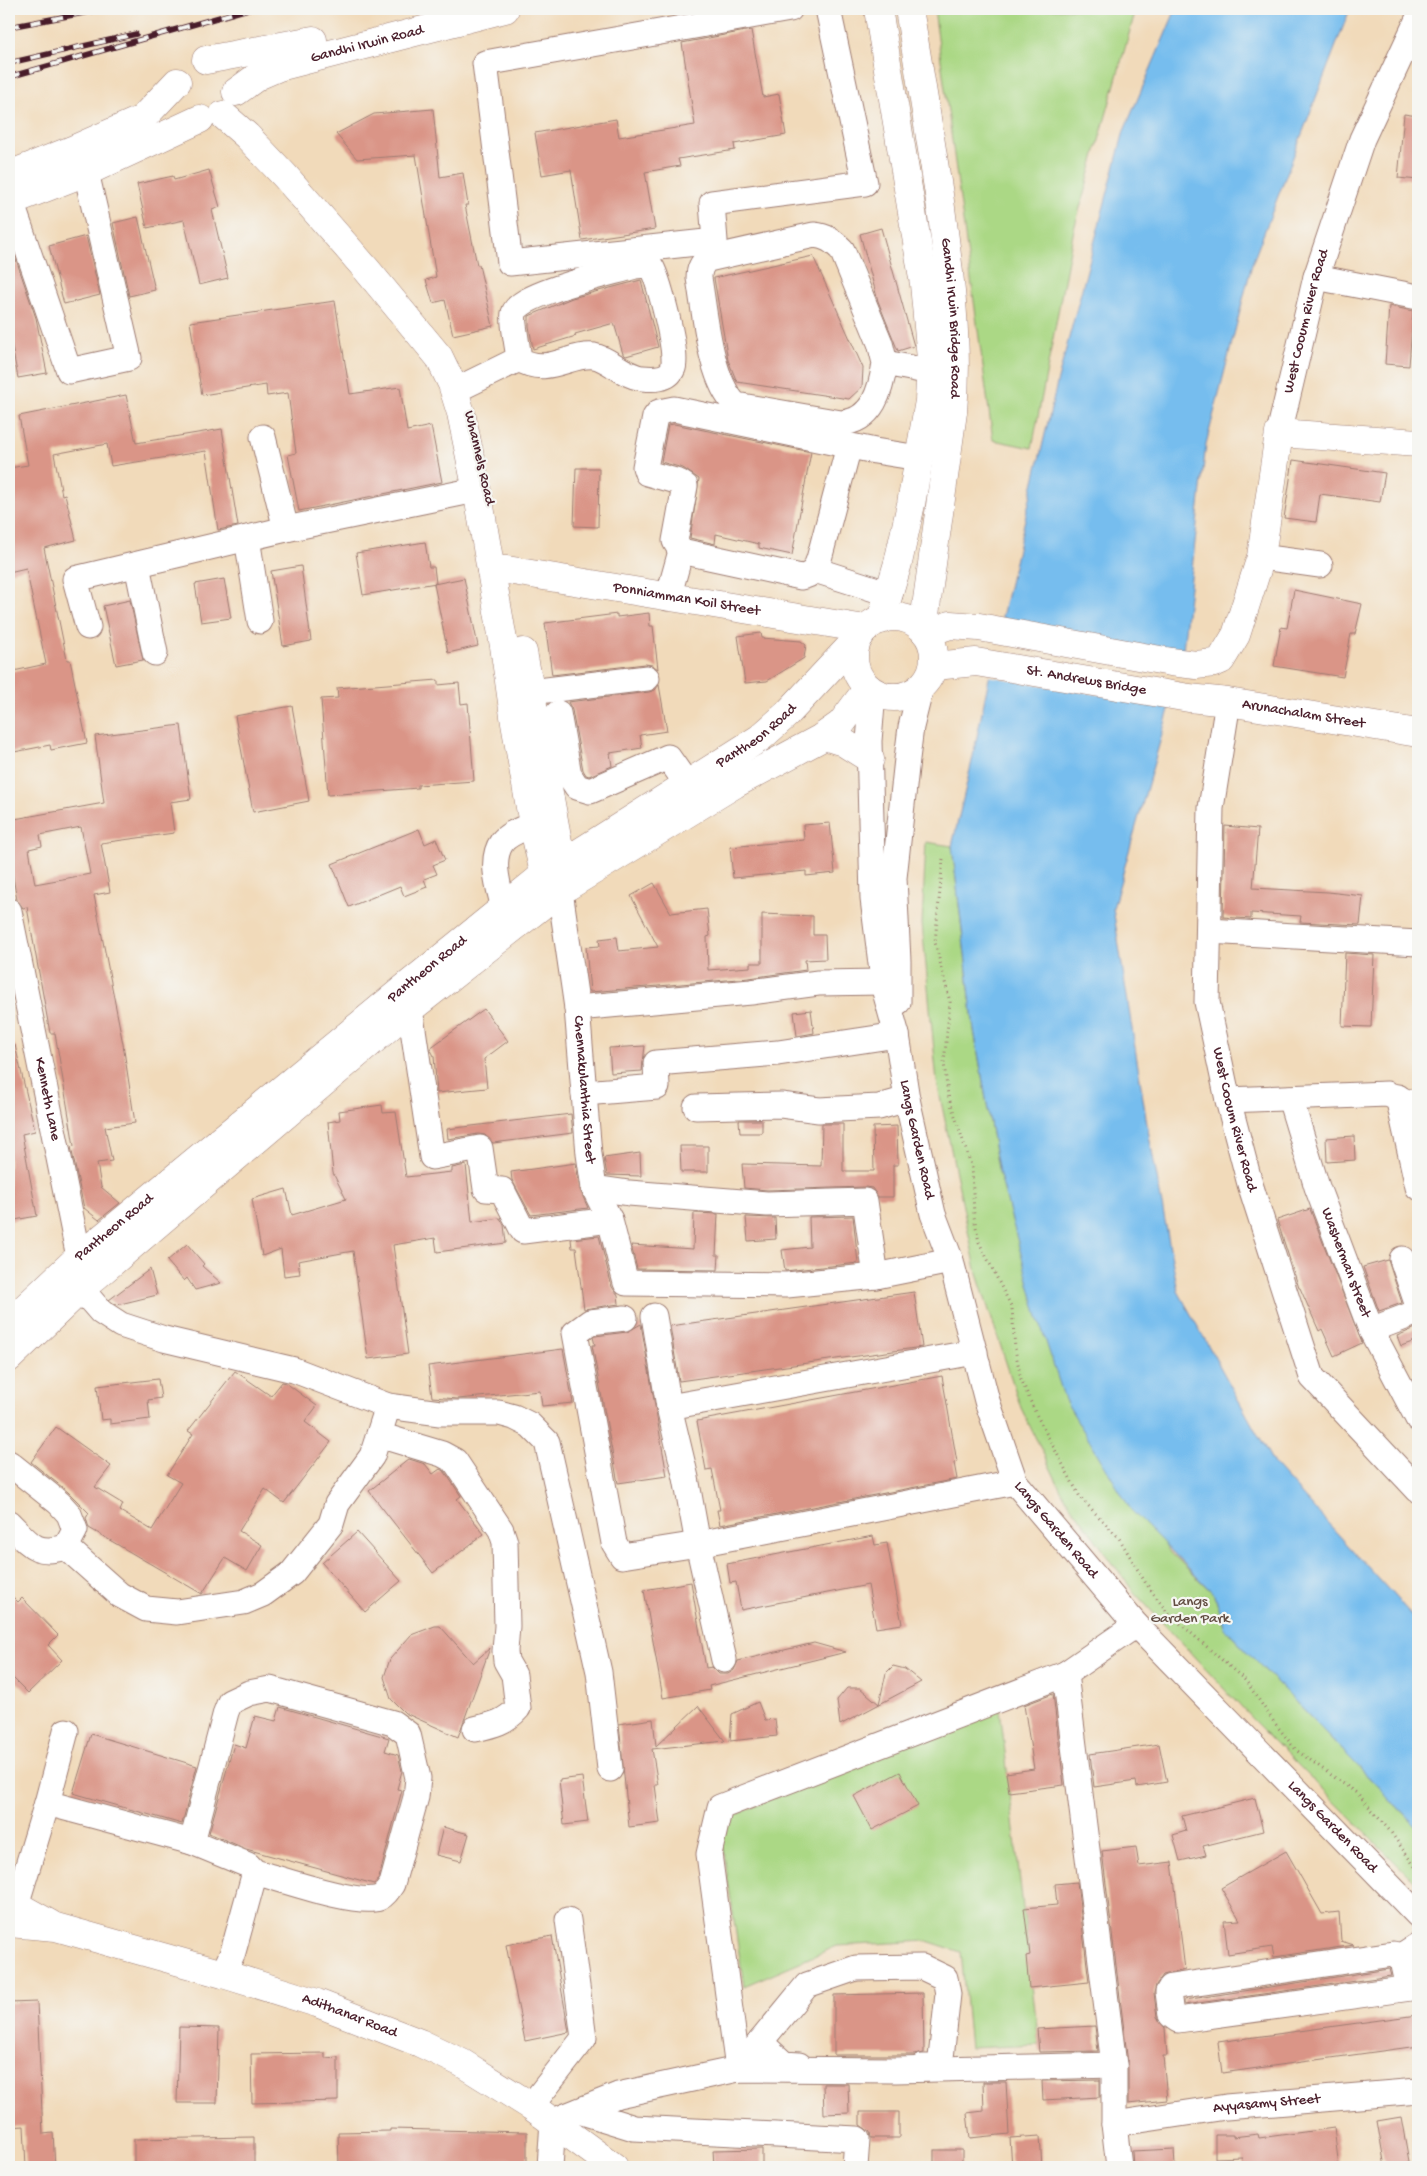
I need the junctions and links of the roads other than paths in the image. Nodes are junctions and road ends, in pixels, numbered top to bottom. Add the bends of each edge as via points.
1 (449, 9) edge
2 (505, 9) edge
3 (790, 9) edge
4 (828, 9) edge
5 (878, 9) edge
6 (910, 9) edge
7 (679, 18) edge
8 (1416, 29) edge
9 (206, 60) junction
10 (177, 82) junction
11 (222, 109) junction
12 (86, 172) junction
13 (10, 192) edge
14 (1316, 277) junction
15 (1418, 297) edge
16 (519, 359) junction
17 (885, 363) junction
18 (931, 372) junction
19 (462, 387) junction
20 (1279, 433) junction
21 (263, 438) dead end
22 (1418, 443) edge
23 (849, 446) junction
24 (919, 458) junction
25 (476, 490) junction
26 (286, 529) junction
27 (247, 538) junction
28 (681, 551) junction
29 (1261, 557) junction
30 (137, 564) junction
31 (1320, 565) dead end
32 (499, 570) junction
33 (815, 570) junction
34 (890, 594) junction
35 (668, 598) junction
36 (260, 621) dead end
37 (88, 627) dead end
38 (869, 628) junction
39 (933, 629) junction
40 (155, 653) dead end
41 (927, 676) junction
42 (647, 678) dead end
43 (871, 690) junction
44 (530, 692) junction
45 (1189, 698) joint
46 (1228, 702) junction
47 (558, 713) dead end
48 (1418, 733) edge
49 (824, 736) junction
50 (870, 759) junction
51 (721, 778) junction
52 (687, 784) junction
53 (533, 824) junction
54 (556, 883) junction
55 (504, 908) junction
56 (9, 911) edge
57 (1209, 931) junction
58 (1418, 943) edge
59 (13, 952) edge
60 (883, 982) junction
61 (578, 1008) junction
62 (410, 1009) junction
63 (897, 1034) junction
64 (584, 1093) junction
65 (1290, 1098) junction
66 (907, 1099) junction
67 (1228, 1100) junction
68 (1408, 1101) edge
69 (696, 1107) dead end
70 (1418, 1187) edge
71 (594, 1188) junction
72 (610, 1220) junction
73 (79, 1257) junction
74 (1402, 1259) dead end
75 (951, 1261) junction
76 (876, 1276) junction
77 (81, 1289) junction
78 (1418, 1306) edge
79 (1418, 1312) edge
80 (654, 1316) dead end
81 (625, 1318) dead end
82 (9, 1323) edge
83 (1371, 1330) junction
84 (975, 1352) junction
85 (9, 1358) edge
86 (388, 1406) junction
87 (668, 1406) junction
88 (1418, 1419) edge
89 (379, 1435) junction
90 (9, 1463) edge
91 (1015, 1482) junction
92 (1418, 1490) edge
93 (9, 1523) edge
94 (698, 1544) junction
95 (66, 1548) junction
96 (1136, 1624) junction
97 (724, 1660) dead end
98 (1065, 1674) junction
99 (475, 1730) dead end
100 (66, 1731) dead end
101 (610, 1769) dead end
102 (46, 1803) junction
103 (192, 1842) junction
104 (255, 1872) junction
105 (11, 1910) edge
106 (1418, 1915) edge
107 (568, 1920) dead end
108 (1410, 1951) edge
109 (223, 1974) junction
110 (1413, 1987) edge
111 (760, 2042) junction
112 (1114, 2065) junction
113 (738, 2069) junction
114 (1418, 2091) edge
115 (531, 2106) junction
116 (579, 2111) junction
117 (553, 2121) junction
118 (1114, 2124) junction
119 (550, 2167) edge
120 (614, 2167) edge
121 (855, 2167) edge
122 (1119, 2167) edge

1 - 9 main road, Gandhi Irwin Road
2 - 11 main road, Gandhi Irwin Road via 279,67 258,76
3 - 7 street
4 - 7 street via 866,183 712,203 715,241 510,263 485,62
5 - 18 main road, Gandhi Irwin Bridge Road via 924,284
6 - 39 main road, Gandhi Irwin Bridge Road via 948,256 955,348 953,412 926,598
8 - 14 street, West Cooum River Road via 1362,139
9 - 10 main road via 188,66
9 - 11 main road via 216,62 231,74
10 - 11 main road via 178,102 192,117
10 - 13 main road via 142,119 72,150
11 - 12 main road, Gandhi Irwin Road
11 - 19 main road, Whannels Road via 252,127 274,148 436,342
11 - 25 main road, Whannels Road via 285,176 439,357 461,413
12 - 13 main road, Gandhi Irwin Road
12 - 13 street via 128,358 70,371
14 - 15 street
14 - 20 street, West Cooum River Road
16 - 16 street via 514,313 518,305 540,293 635,266 652,268 675,350 670,374 662,378 642,378 593,356 548,365 530,364
16 - 19 street
17 - 17 street via 842,250 834,241 814,235 702,263 699,278 714,359 726,394 736,405 851,422 860,418 876,400
17 - 18 street
18 - 24 main road, Gandhi Irwin Bridge Road
19 - 32 main road, Whannels Road
20 - 22 main road
20 - 29 main road, West Cooum River Road
21 - 26 street
23 - 24 street
23 - 28 street via 674,409 659,412 655,417 645,467 654,476 684,486 675,541
23 - 33 street
24 - 34 main road, Gandhi Irwin Bridge Road via 906,532
25 - 26 street
25 - 32 main road, Whannels Road
26 - 27 street
27 - 30 street
27 - 36 street
28 - 33 street via 802,576 810,576
28 - 35 street
29 - 31 street
29 - 39 main road, West Cooum River Road via 1236,635 1221,660 1214,663 1171,662 979,628
30 - 37 street via 75,579
30 - 40 street
32 - 35 main road, Ponniamman Koil Street
32 - 44 main road, Whannels Road
32 - 53 main road, Whannels Road
33 - 34 street
34 - 38 main road, Gandhi Irwin Bridge Road
35 - 38 main road, Ponniamman Koil Street
38 - 39 main road via 892,617
38 - 43 main road via 856,645 854,664 861,682
38 - 51 main road, Pantheon Road
39 - 41 main road via 934,648
41 - 43 main road via 910,694 898,698 885,697
41 - 45 main road, St. Andrews Bridge via 961,662 983,663
41 - 63 street, Langs Garden Road via 908,751 894,878
42 - 44 street
43 - 49 main road, Pantheon Road via 841,724
43 - 50 street, Langs Garden Road
44 - 54 main road, Whannels Road
45 - 46 main road, Arunachalam Street
46 - 48 main road, Arunachalam Street
46 - 57 street, West Cooum River Road via 1211,808
47 - 52 street via 568,775 577,787 590,791 668,757
49 - 50 main road via 843,742
49 - 51 main road, Pantheon Road
50 - 60 street, Langs Garden Road via 874,899
51 - 52 main road, Pantheon Road
51 - 54 main road, Pantheon Road
52 - 54 main road, Pantheon Road
53 - 54 main road, Whannels Road
53 - 55 street via 502,841 497,852 496,865
54 - 55 main road, Pantheon Road
54 - 61 street, Chennakulanthia Street
54 - 62 main road, Pantheon Road
55 - 73 main road, Pantheon Road
56 - 59 street, Kenneth Lane
57 - 58 street
57 - 67 street, West Cooum River Road via 1207,1002
59 - 73 street, Kenneth Lane
60 - 61 street via 818,983
60 - 63 street, Langs Garden Road
61 - 64 street, Chennakulanthia Street
62 - 72 street via 432,1157 480,1148 486,1189 502,1190 523,1231
62 - 77 main road, Pantheon Road
63 - 64 street via 778,1053 656,1063 657,1087
63 - 66 street, Langs Garden Road
64 - 71 street, Chennakulanthia Street
65 - 67 street
65 - 68 street via 1387,1094
65 - 83 street, Washerman street via 1316,1187
66 - 69 street via 879,1107 819,1110 781,1105
66 - 75 street, Langs Garden Road via 933,1214
67 - 92 street, West Cooum River Road via 1250,1184 1312,1377
68 - 70 street
71 - 72 street, Chennakulanthia Street
71 - 76 street via 629,1194 767,1204 865,1200
72 - 76 street, Chennakulanthia Street via 626,1283 787,1285
73 - 77 street, Kenneth Lane
73 - 82 main road, Pantheon Road
74 - 78 street
75 - 76 street
75 - 84 street, Langs Garden Road
77 - 85 main road, Pantheon Road
77 - 86 street via 101,1312 122,1326 294,1370
79 - 83 street
80 - 87 street
81 - 94 street via 590,1322 575,1333 614,1542 622,1556
83 - 88 street, Washerman street
84 - 87 street
84 - 91 street, Langs Garden Road via 987,1401
86 - 89 street
86 - 101 street via 440,1413 499,1413 530,1425 547,1442 599,1672
87 - 94 street
89 - 95 street via 372,1456 337,1504 331,1524 292,1573 263,1594 244,1602 176,1612 146,1609 120,1594
89 - 99 street via 455,1461 505,1542 505,1651 506,1661 514,1675 518,1708 504,1721
90 - 95 street via 69,1514 75,1530
91 - 94 street
91 - 96 street, Langs Garden Road
93 - 95 street via 34,1546 48,1552
94 - 97 street
96 - 98 street
96 - 106 street, Langs Garden Road
98 - 112 street
98 - 113 street via 720,1807 709,1854
100 - 102 street
102 - 103 street
102 - 105 street
103 - 104 street via 248,1865
103 - 104 street via 226,1712 230,1702 238,1697 270,1689 392,1723 408,1734 418,1778 416,1797 392,1884 385,1894 358,1900
104 - 109 street via 233,1952
105 - 109 main road, Adithanar Road via 56,1927
107 - 115 street via 584,2038
108 - 110 street
108 - 110 street via 1171,1987 1168,1992 1171,2016 1178,2020
109 - 115 main road, Adithanar Road via 317,2003 420,2043 462,2063
111 - 111 street via 807,1985 856,1968 922,1967 945,1978 948,1994 940,2067 784,2064
111 - 113 street
112 - 113 street via 896,2070
112 - 118 street
113 - 116 street via 618,2095
114 - 118 street, Ayyasamy Street via 1226,2107
115 - 117 main road, Adithanar Road
116 - 117 street
116 - 121 street via 634,2128 858,2139
117 - 119 street
117 - 120 main road, Adithanar Road
118 - 122 street

